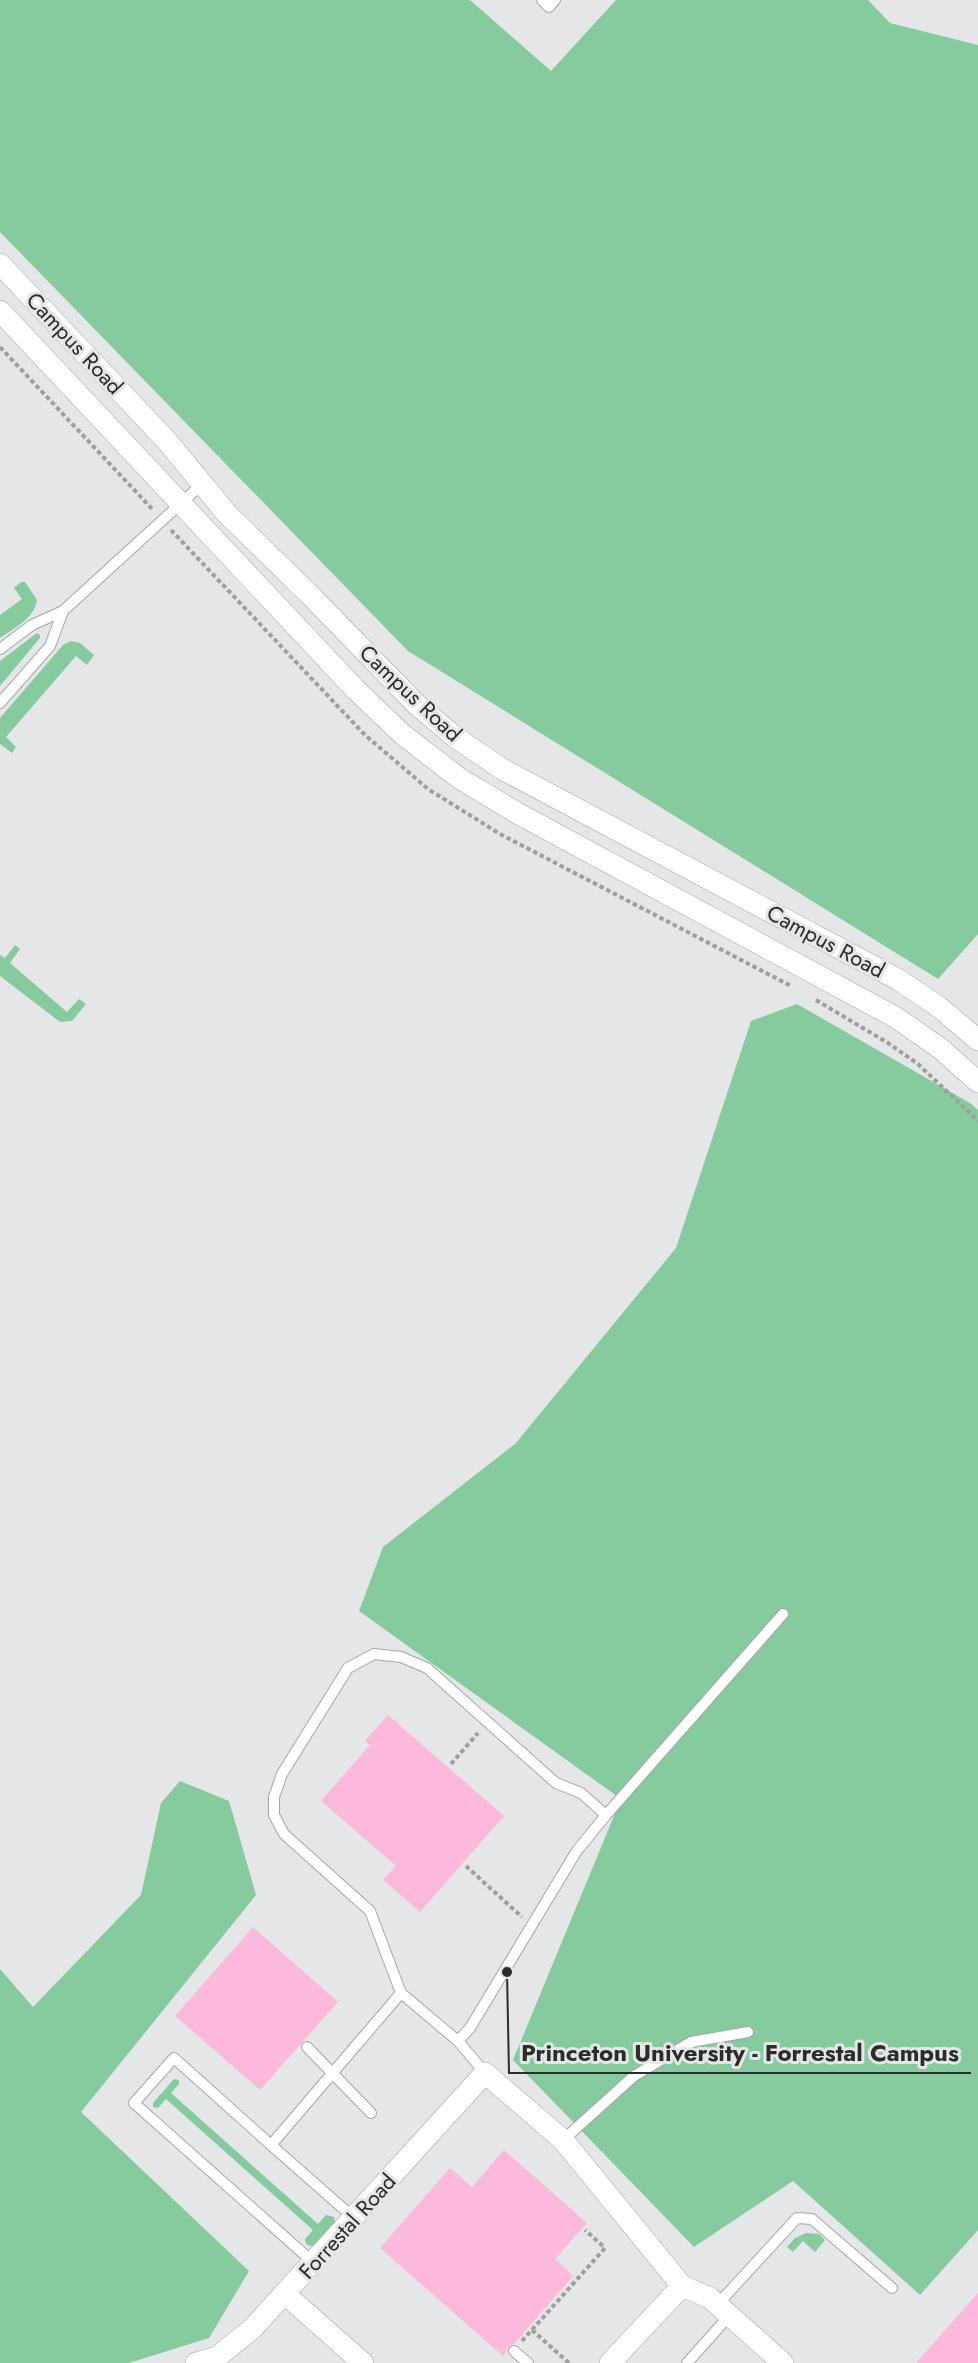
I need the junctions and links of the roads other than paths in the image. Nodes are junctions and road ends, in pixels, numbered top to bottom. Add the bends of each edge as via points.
1 (542, 0) edge
2 (555, 0) edge
3 (0, 264) edge
4 (0, 311) edge
5 (202, 484) junction
6 (182, 503) junction
7 (63, 611) junction
8 (0, 650) edge
9 (0, 703) edge
10 (978, 1040) edge
11 (978, 1082) edge
12 (783, 1614) dead end
13 (606, 1815) junction
14 (401, 1993) junction
15 (748, 2032) dead end
16 (458, 2041) junction
17 (307, 2048) dead end
18 (332, 2073) junction
19 (485, 2073) junction
20 (371, 2113) dead end
21 (563, 2140) junction
22 (271, 2145) junction
23 (354, 2218) junction
24 (314, 2263) junction
25 (682, 2286) junction
26 (892, 2288) dead end
27 (285, 2295) junction
28 (723, 2310) junction
29 (514, 2351) road end
30 (351, 2359) edge
31 (196, 2363) edge
32 (528, 2363) edge
33 (610, 2363) edge
34 (687, 2363) edge
35 (783, 2363) edge

1 - 2 lane via 549,7
3 - 5 street, Campus Road via 167,441
4 - 6 street, Campus Road
5 - 6 lane
5 - 10 street, Campus Road via 227,514 417,705 455,737 502,769 898,980
6 - 7 lane
6 - 11 street, Campus Road via 356,690 402,734 459,778 895,1017 941,1049
7 - 8 lane via 32,625
7 - 9 lane via 50,646
12 - 13 lane
13 - 14 lane via 580,1793 556,1783 427,1668 401,1658 374,1654 348,1668 282,1774 274,1797 274,1815 284,1834 370,1911
13 - 16 lane via 576,1852 470,2028
14 - 16 lane
14 - 18 lane
15 - 21 lane via 691,2042 634,2076
16 - 19 lane
17 - 18 lane
18 - 20 lane
18 - 22 lane
19 - 21 street
19 - 23 street, Forrestal Road
21 - 25 street
22 - 23 lane
22 - 24 lane via 174,2058 135,2103
23 - 24 street, Forrestal Road
24 - 27 street, Forrestal Road
25 - 28 street via 710,2298
25 - 33 street
26 - 28 lane via 812,2219 797,2218
27 - 30 street
27 - 31 street, Forrestal Road via 252,2330 217,2357
28 - 34 lane
28 - 35 street
29 - 32 lane

